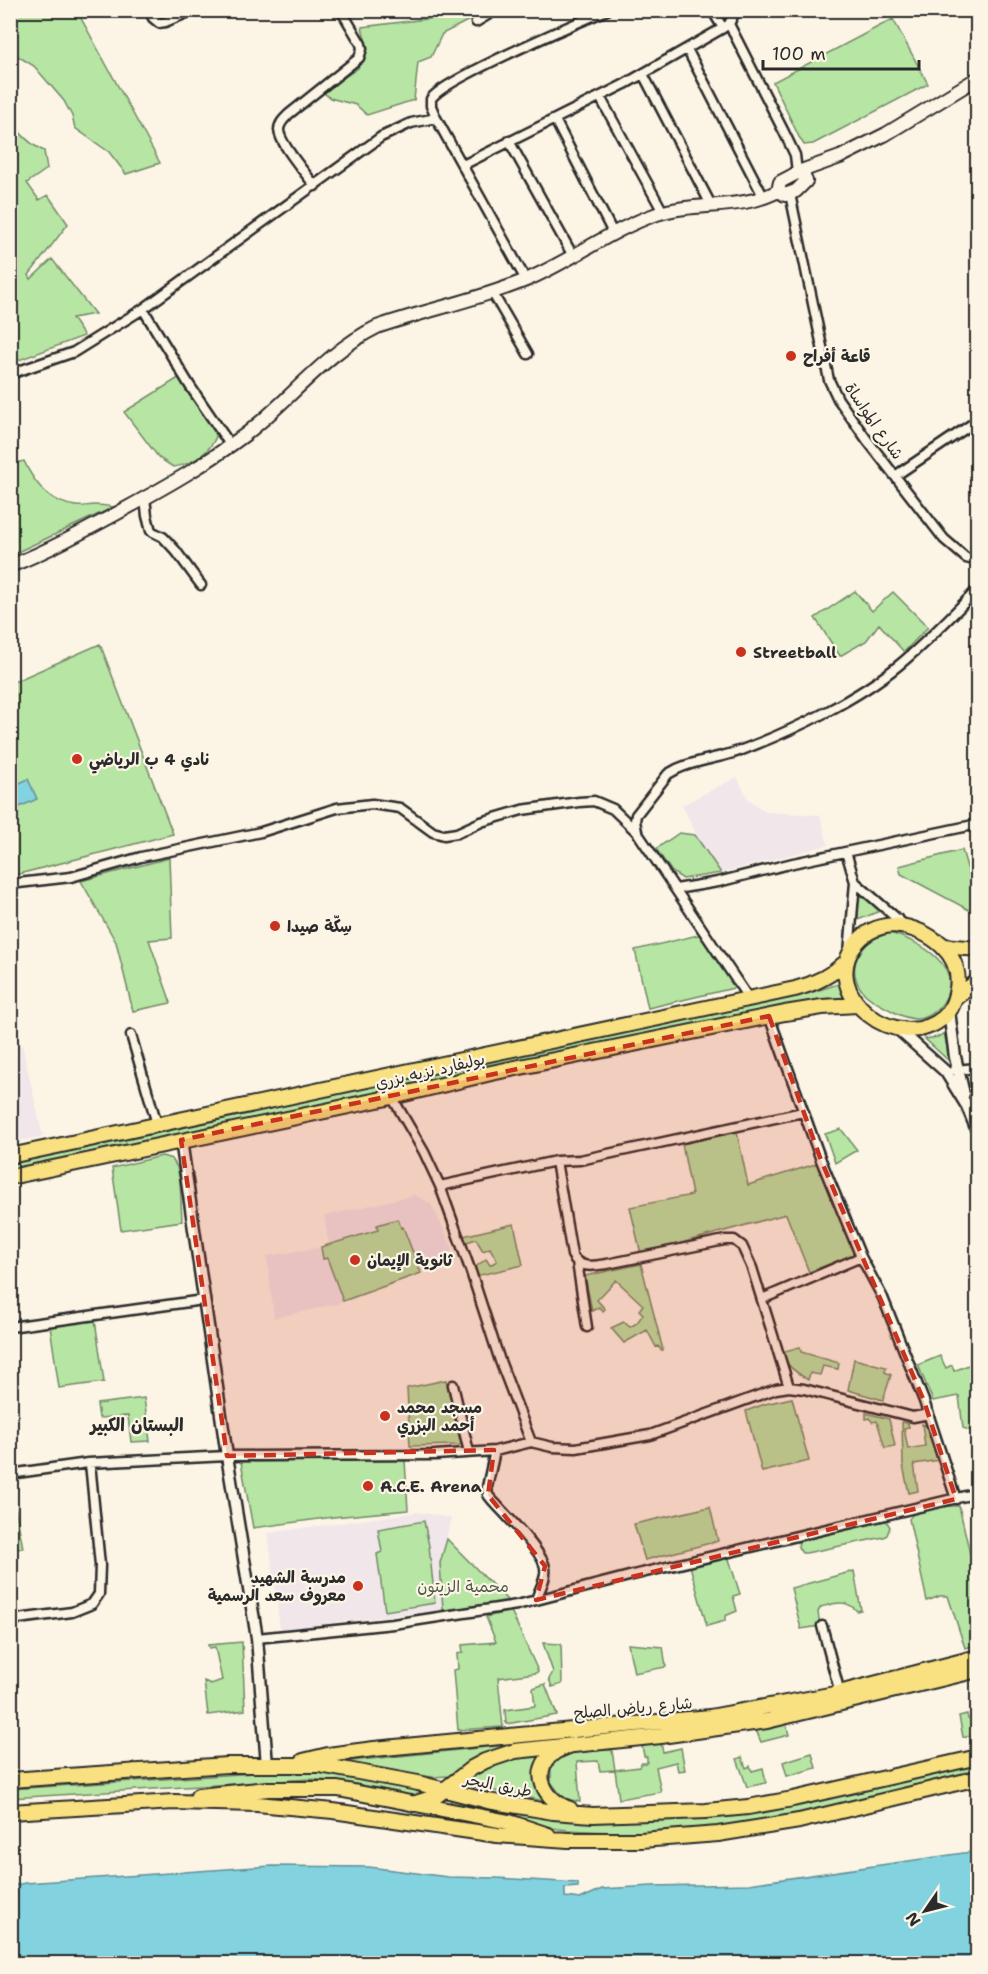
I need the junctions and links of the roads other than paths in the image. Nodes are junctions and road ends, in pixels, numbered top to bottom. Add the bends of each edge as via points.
1 (148, 10) edge
2 (194, 10) edge
3 (341, 10) edge
4 (496, 10) edge
5 (607, 10) edge
6 (712, 10) edge
7 (736, 10) edge
8 (476, 22) dead end
9 (726, 26) junction
10 (687, 49) junction
11 (643, 74) junction
12 (978, 78) edge
13 (600, 97) junction
14 (436, 118) junction
15 (555, 120) junction
16 (509, 141) junction
17 (463, 165) junction
18 (802, 175) junction
19 (315, 186) junction
20 (784, 193) junction
21 (764, 198) junction
22 (711, 205) junction
23 (663, 212) junction
24 (613, 233) junction
25 (573, 256) junction
26 (526, 280) junction
27 (492, 292) junction
28 (143, 309) junction
29 (528, 354) dead end
30 (10, 374) edge
31 (978, 420) edge
32 (231, 446) junction
33 (895, 476) junction
34 (145, 497) junction
35 (978, 561) edge
36 (10, 566) edge
37 (201, 585) dead end
38 (978, 589) edge
39 (978, 824) edge
40 (637, 832) junction
41 (846, 852) junction
42 (855, 882) junction
43 (10, 884) edge
44 (676, 889) junction
45 (909, 927) junction
46 (935, 939) junction
47 (978, 949) edge
48 (847, 958) junction
49 (978, 981) edge
50 (749, 999) junction
51 (857, 1005) junction
52 (952, 1005) junction
53 (769, 1016) junction
54 (899, 1029) junction
55 (131, 1035) dead end
56 (978, 1068) edge
57 (958, 1070) junction
58 (946, 1072) junction
59 (392, 1097) junction
60 (967, 1106) junction
61 (803, 1112) junction
62 (157, 1124) junction
63 (978, 1133) edge
64 (180, 1140) junction
65 (10, 1155) edge
66 (556, 1161) junction
67 (10, 1177) edge
68 (440, 1186) junction
69 (861, 1257) junction
70 (577, 1262) junction
71 (762, 1299) junction
72 (203, 1300) junction
73 (10, 1327) edge
74 (588, 1327) dead end
75 (453, 1385) dead end
76 (789, 1387) junction
77 (929, 1414) junction
78 (531, 1442) junction
79 (495, 1451) junction
80 (469, 1452) junction
81 (227, 1456) junction
82 (90, 1463) junction
83 (10, 1474) edge
84 (978, 1493) edge
85 (956, 1499) junction
86 (536, 1600) junction
87 (10, 1620) edge
88 (822, 1626) dead end
89 (257, 1638) junction
90 (978, 1657) edge
91 (978, 1670) edge
92 (840, 1693) junction
93 (582, 1739) junction
94 (978, 1757) edge
95 (286, 1764) junction
96 (267, 1765) junction
97 (978, 1778) edge
98 (10, 1780) edge
99 (418, 1783) junction
100 (445, 1790) junction
101 (468, 1796) junction
102 (174, 1802) junction
103 (418, 1803) junction
104 (10, 1812) edge
105 (454, 1812) junction
106 (593, 1815) junction
107 (559, 1839) junction

1 - 2 street via 156,21 162,22
3 - 19 street via 363,49 359,57 289,114 279,130 283,142
4 - 8 street
5 - 14 street via 439,90 431,99
6 - 9 street
7 - 9 street
9 - 10 street
9 - 18 street via 788,140
10 - 11 street
10 - 21 street
11 - 13 street
11 - 22 street
12 - 18 main road via 886,134
13 - 15 street
13 - 23 street
14 - 17 street
14 - 19 street via 397,128
15 - 16 street
15 - 24 street
16 - 17 street
16 - 25 street
17 - 26 street
18 - 20 main road via 780,182
19 - 28 street
20 - 21 main road
20 - 33 street, شارع المواساة via 830,385
21 - 22 main road
22 - 23 main road
23 - 24 main road
24 - 25 main road
25 - 26 main road
26 - 27 main road
27 - 29 street
27 - 32 main road via 368,332 328,360
28 - 30 street via 75,352
28 - 32 street
31 - 33 street
32 - 34 main road
33 - 35 street, شارع المواساة via 944,539 962,555
34 - 36 main road
34 - 37 street via 151,531 176,551
38 - 40 street via 898,666 855,696 749,747 668,774 636,815
39 - 41 street
40 - 43 street via 613,809 594,801 522,810 444,835 433,832 400,808 372,804 337,808 261,832 162,852 71,877
40 - 44 street
41 - 42 street
41 - 44 street
42 - 45 street
42 - 48 street
44 - 50 street
45 - 46 main road
45 - 48 main road via 880,926 862,937
46 - 47 main road via 944,946
46 - 52 main road via 956,968 958,978
48 - 50 main road, بوليفارد نزيه بزري via 837,970 807,986
48 - 51 main road via 848,985
49 - 52 main road
50 - 62 main road, بوليفارد نزيه بزري
51 - 53 main road, بوليفارد نزيه بزري
51 - 54 main road
52 - 54 main road via 935,1023 923,1029
52 - 57 street
53 - 59 main road, بوليفارد نزيه بزري
53 - 61 street
54 - 58 street
55 - 62 street
56 - 57 street
57 - 58 street
57 - 60 street
58 - 60 street
59 - 64 main road, بوليفارد نزيه بزري
59 - 68 street
60 - 63 street
61 - 66 street
61 - 69 street
62 - 65 main road, بوليفارد نزيه بزري
64 - 67 main road, بوليفارد نزيه بزري
64 - 72 street
66 - 68 street
66 - 70 street via 570,1247
68 - 78 street
69 - 71 street
69 - 77 street via 883,1298
70 - 71 street via 587,1266 607,1264 734,1240 745,1251
70 - 74 street
71 - 76 street
72 - 73 street
72 - 81 street
75 - 80 street
76 - 77 street via 913,1417
76 - 78 street via 767,1391 650,1435 576,1448
77 - 85 street
78 - 79 street
79 - 80 street
79 - 86 street via 488,1495 545,1566
80 - 81 street
81 - 82 street
81 - 89 street
82 - 83 street
82 - 87 street via 99,1594 92,1604 81,1609
84 - 85 street
85 - 86 street
86 - 89 street via 360,1629
88 - 92 street
89 - 96 street
90 - 92 main road, شارع رياض الصلح
91 - 93 main road, شارع رياض الصلح via 767,1721 661,1736
92 - 93 main road, شارع رياض الصلح
93 - 95 main road, شارع رياض الصلح via 365,1750
93 - 100 main road, شارع رياض الصلح via 493,1757
93 - 106 main road via 554,1753 547,1761 543,1785 558,1805
94 - 106 main road, طريق البحر via 748,1807
95 - 96 main road, طريق البحر
95 - 99 main road, طريق البحر via 331,1766
96 - 98 main road, طريق البحر
97 - 107 main road via 759,1828 641,1840
99 - 100 main road, طريق البحر
99 - 103 main road via 428,1794
100 - 101 main road, طريق البحر
100 - 103 main road, شارع رياض الصلح
101 - 105 main road via 447,1798 446,1807
101 - 106 main road, طريق البحر
102 - 103 main road via 219,1793 303,1788 346,1790
102 - 104 main road
102 - 107 main road via 333,1811 440,1828
103 - 105 main road
105 - 107 main road via 509,1822

